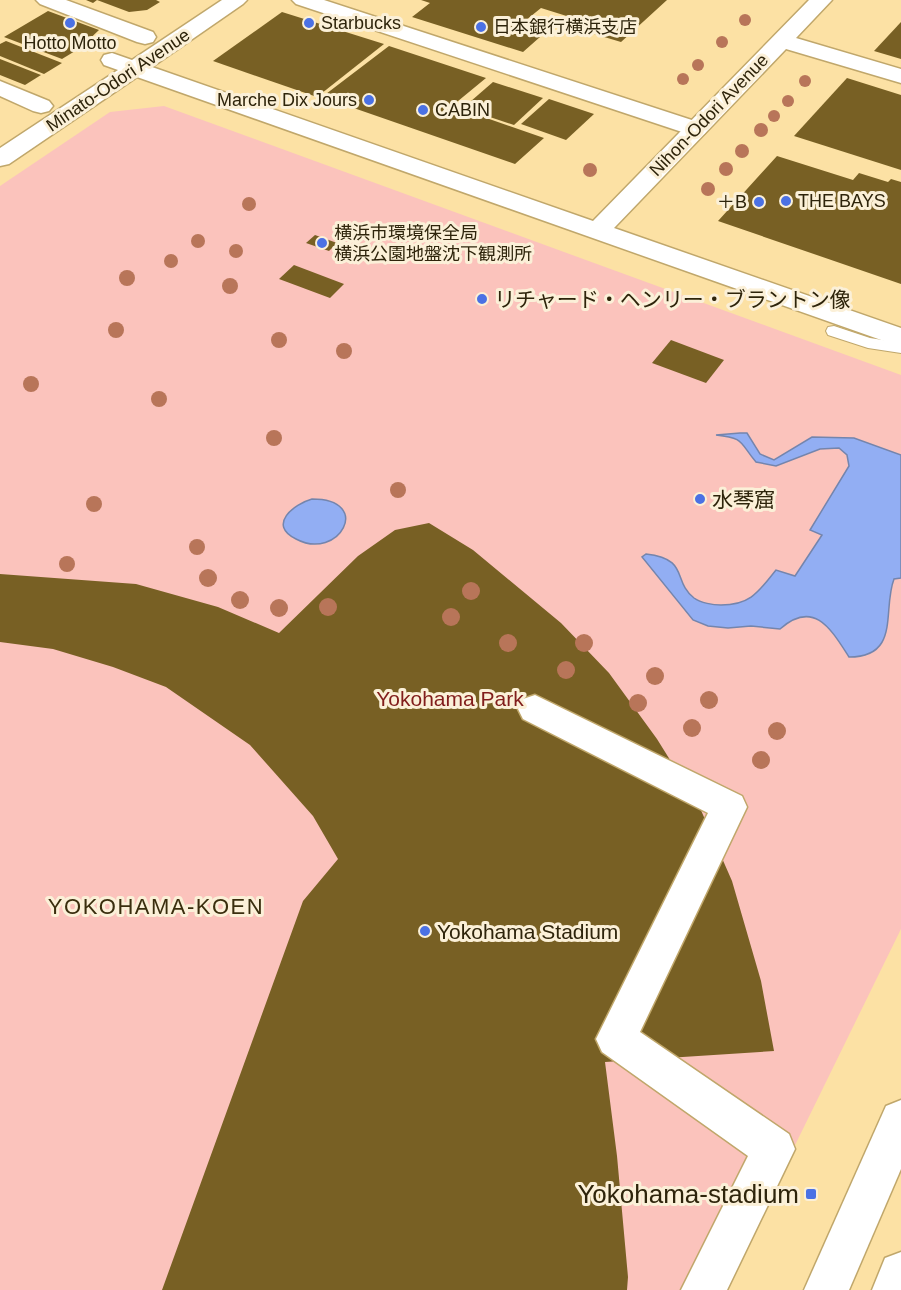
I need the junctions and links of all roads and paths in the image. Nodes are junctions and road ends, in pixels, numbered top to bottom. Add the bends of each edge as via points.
1 (47, 0) edge
2 (199, 0) edge
3 (236, 0) edge
4 (303, 0) edge
5 (821, 0) edge
6 (145, 37) junction
7 (782, 40) junction
8 (112, 60) junction
9 (136, 68) junction
10 (901, 76) edge
11 (0, 88) edge
12 (41, 106) junction
13 (16, 122) dead end
14 (696, 129) junction
15 (0, 159) edge
16 (597, 231) junction
17 (834, 331) dead end
18 (901, 338) edge
19 (901, 348) edge
20 (535, 709) dead end
21 (901, 1120) edge
22 (901, 1274) edge
23 (703, 1290) edge
24 (826, 1290) edge
25 (894, 1290) edge

1 - 6 street
2 - 6 street, Minato-Odori Avenue
3 - 9 street, Minato-Odori Avenue
4 - 14 street
5 - 7 street, Nihon-Odori Avenue
6 - 8 street, Minato-Odori Avenue
7 - 10 street
7 - 14 street, Nihon-Odori Avenue
8 - 9 street
8 - 12 street, Minato-Odori Avenue
9 - 15 street, Minato-Odori Avenue
9 - 16 street
11 - 12 street
12 - 13 street, Minato-Odori Avenue
14 - 16 street, Nihon-Odori Avenue
16 - 18 street
17 - 19 lane via 868,343
20 - 23 street via 729,807 615,1039 774,1149
21 - 24 street
22 - 25 street

